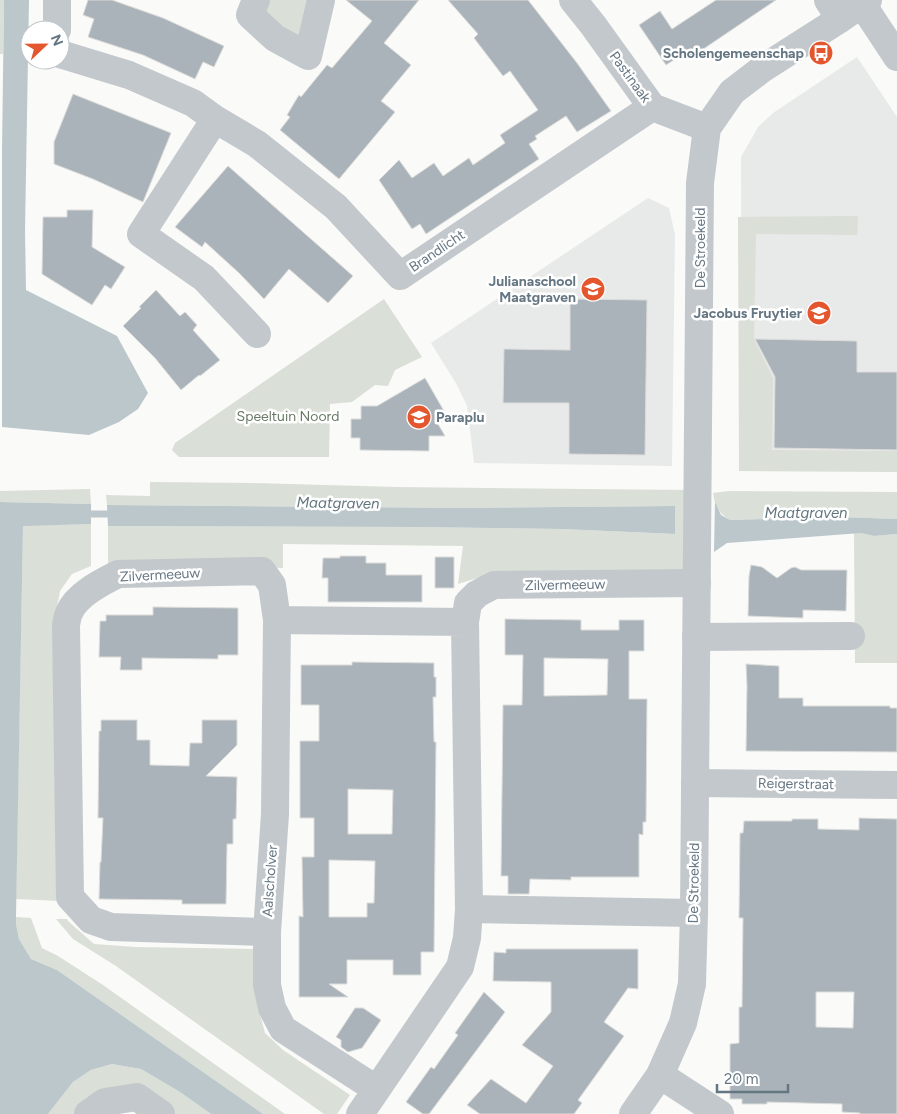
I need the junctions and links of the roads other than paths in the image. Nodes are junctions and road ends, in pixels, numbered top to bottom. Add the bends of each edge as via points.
1 (58, 0) edge
2 (256, 0) edge
3 (321, 0) edge
4 (573, 0) edge
5 (849, 6) edge
6 (57, 20) edge
7 (70, 57) edge
8 (897, 57) edge
9 (652, 107) junction
10 (215, 119) junction
11 (707, 128) junction
12 (257, 334) dead end
13 (697, 583) junction
14 (277, 620) junction
15 (465, 622) junction
16 (851, 636) dead end
17 (696, 637) junction
18 (695, 783) junction
19 (897, 785) edge
20 (468, 910) junction
21 (694, 913) junction
22 (267, 932) junction
23 (660, 1075) junction
24 (376, 1089) junction
25 (88, 1114) edge
26 (161, 1114) edge
27 (360, 1114) edge
28 (633, 1114) edge
29 (720, 1114) edge

1 - 6 street
2 - 3 street via 250,14 275,38 308,56
4 - 9 street, Pastinaak
5 - 8 street
5 - 11 street, De Stroekeld via 732,92
7 - 10 street, Brandlicht via 129,75 193,103
9 - 10 street, Brandlicht via 400,276 336,207 256,144
9 - 11 street, Pastinaak
10 - 12 street via 141,234 204,278
11 - 13 street, De Stroekeld via 700,183
13 - 15 street, Zilvermeeuw via 494,585 468,603
13 - 17 street, De Stroekeld
14 - 15 street
14 - 22 street, Aalscholver via 274,814
14 - 22 street, Zilvermeeuw via 272,586 262,571 118,574 78,600 69,612 66,625 70,897 91,920 111,927
15 - 20 street
16 - 17 street
17 - 18 street, De Stroekeld
18 - 19 street, Reigerstraat
18 - 21 street, De Stroekeld
20 - 21 street
20 - 24 street via 467,938 460,967
21 - 23 street, De Stroekeld via 692,984 683,1023
22 - 24 street, Aalscholver via 267,984 272,1008 283,1029
23 - 28 street, De Stroekeld
23 - 29 street
24 - 27 street
25 - 26 street via 105,1102 137,1097

